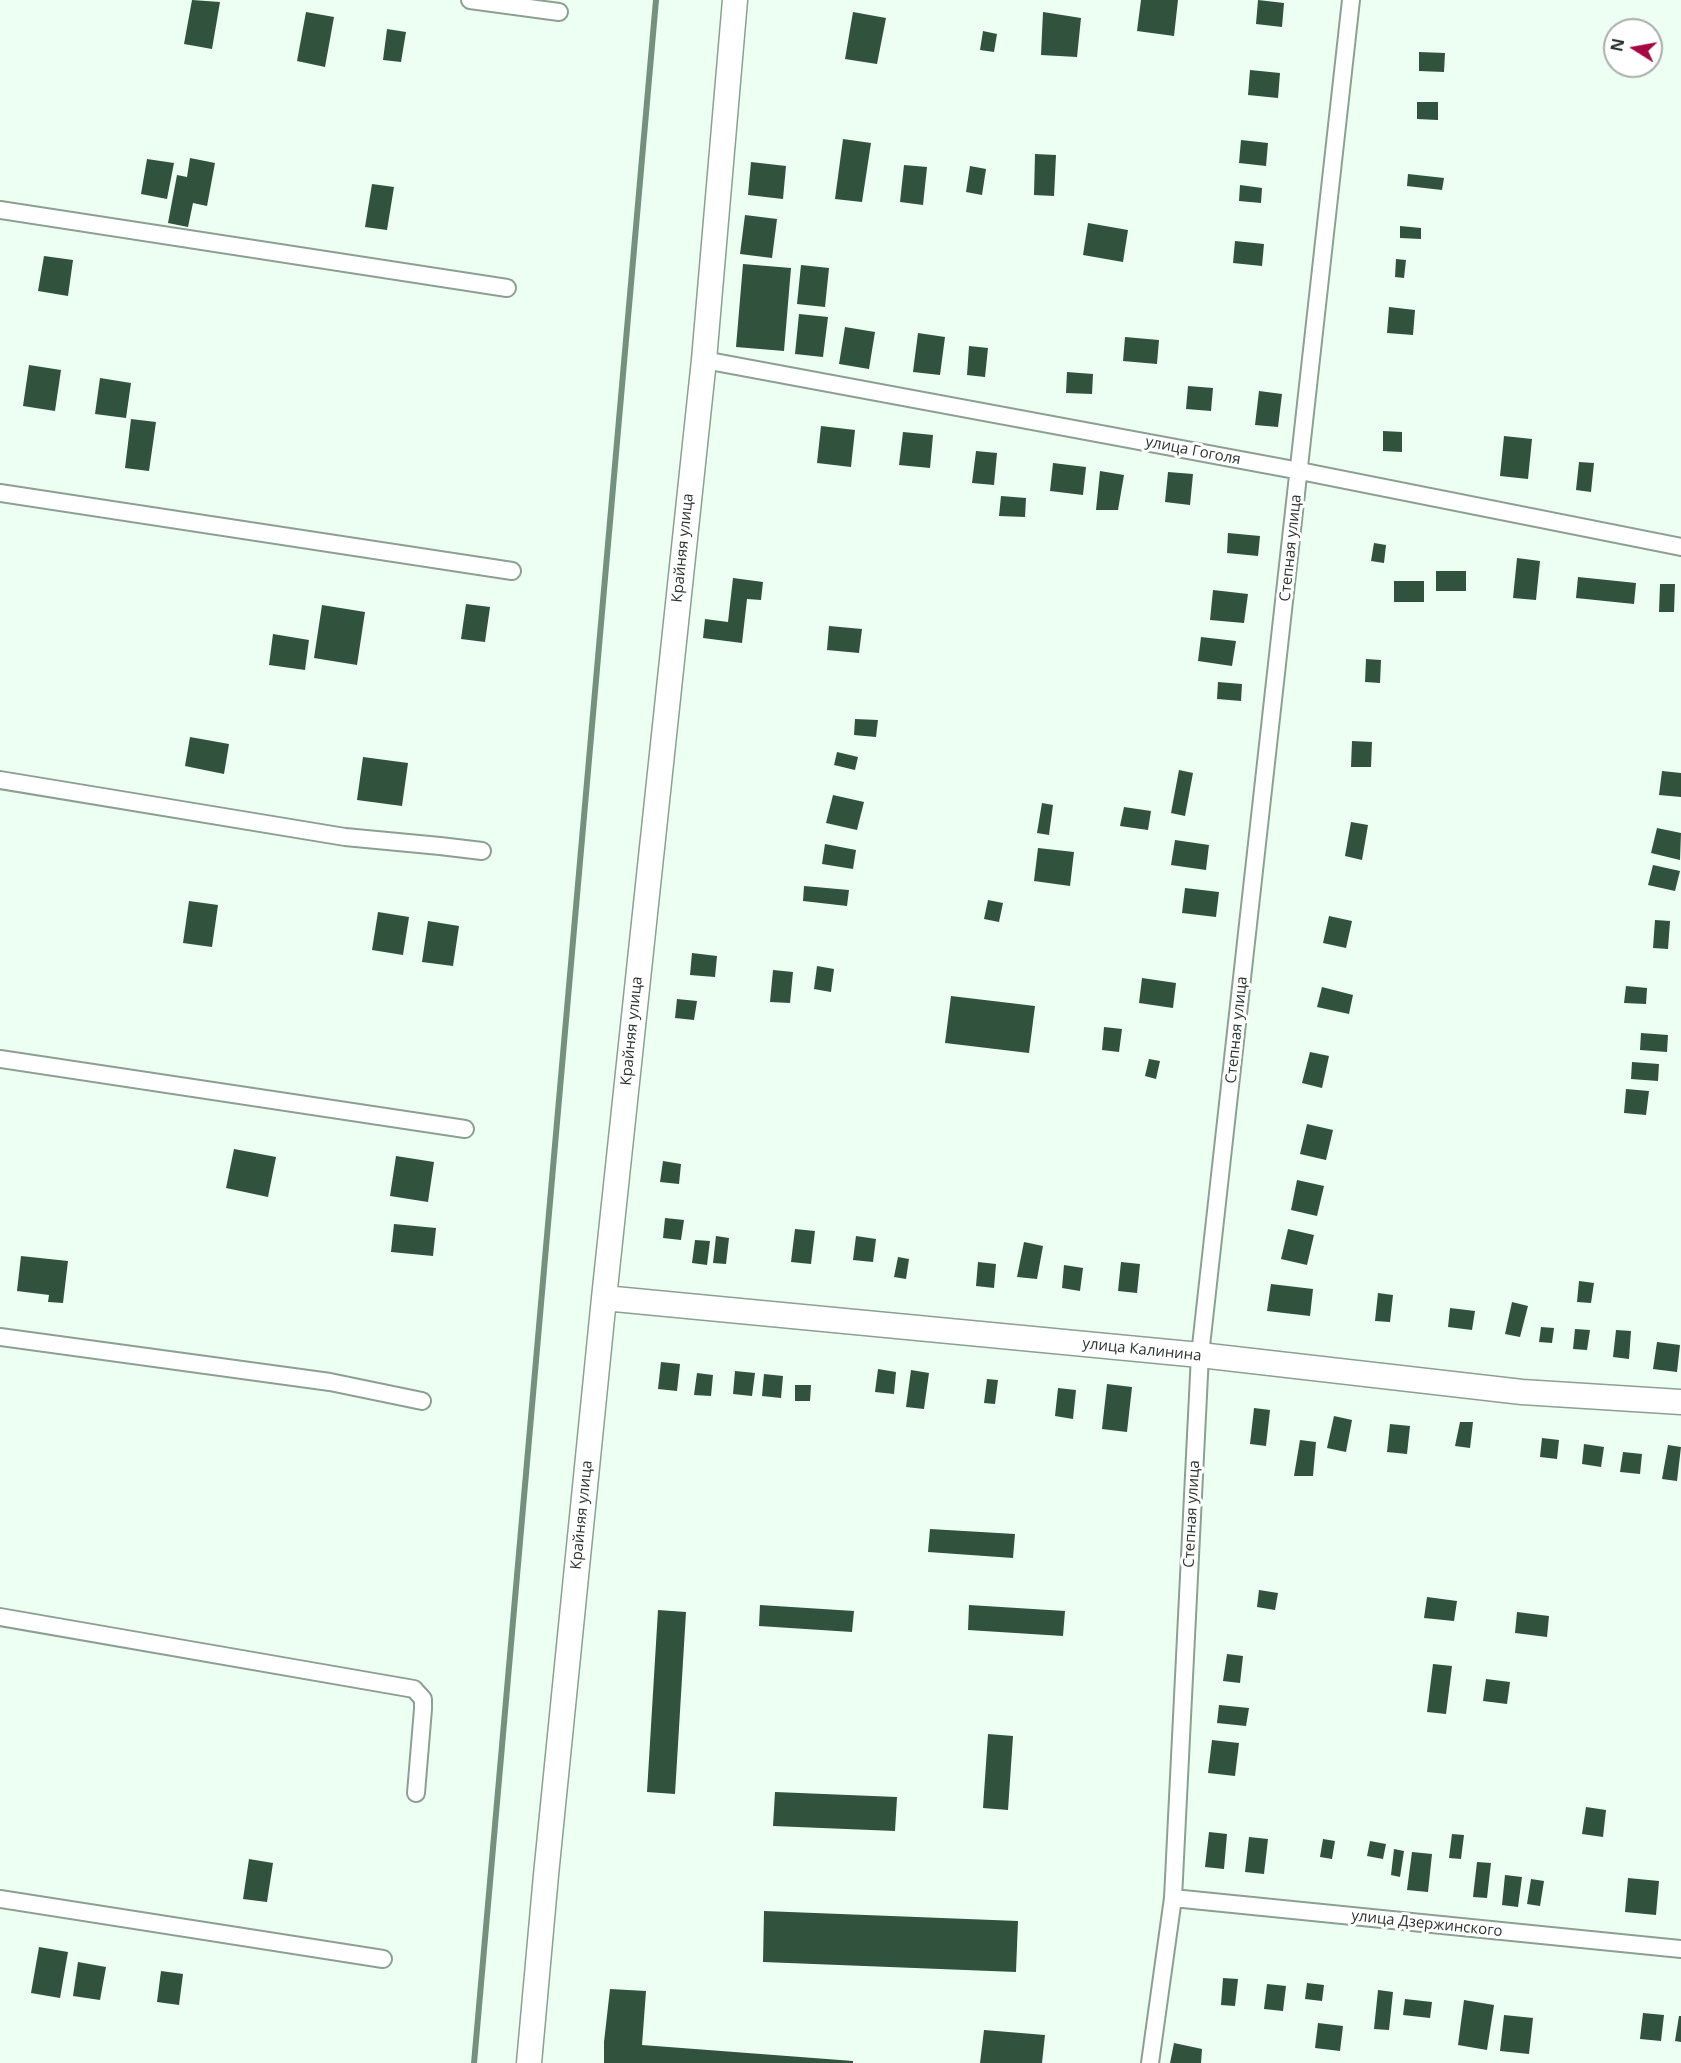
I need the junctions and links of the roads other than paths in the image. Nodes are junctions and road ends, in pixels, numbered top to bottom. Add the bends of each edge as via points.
1 (470, 0) edge
2 (735, 0) edge
3 (1352, 0) edge
4 (559, 12) dead end
5 (0, 210) edge
6 (507, 288) dead end
7 (704, 360) junction
8 (1300, 471) junction
9 (0, 493) edge
10 (1681, 547) edge
11 (512, 571) dead end
12 (0, 780) edge
13 (482, 852) dead end
14 (0, 1059) edge
15 (465, 1129) dead end
16 (604, 1298) junction
17 (0, 1337) edge
18 (1200, 1355) junction
19 (422, 1401) dead end
20 (1681, 1402) edge
21 (0, 1617) edge
22 (416, 1793) dead end
23 (1173, 1898) junction
24 (0, 1899) edge
25 (1681, 1949) edge
26 (383, 1959) dead end
27 (529, 2063) edge
28 (1150, 2063) edge

1 - 4 street
2 - 7 main road, Крайняя улица
3 - 8 street, Степная улица
5 - 6 street
7 - 8 street, улица Гоголя
7 - 16 main road, Крайняя улица
8 - 10 street, улица Гоголя
8 - 18 street, Степная улица
9 - 11 street
12 - 13 street via 345,837
14 - 15 street
16 - 18 main road, улица Калинина
16 - 27 main road, Крайняя улица
17 - 19 street via 330,1382
18 - 20 main road, улица Калинина via 1522,1392
18 - 23 street, Степная улица
21 - 22 street via 414,1689 423,1699
23 - 25 street, улица Дзержинского
23 - 28 street, Степная улица
24 - 26 street

